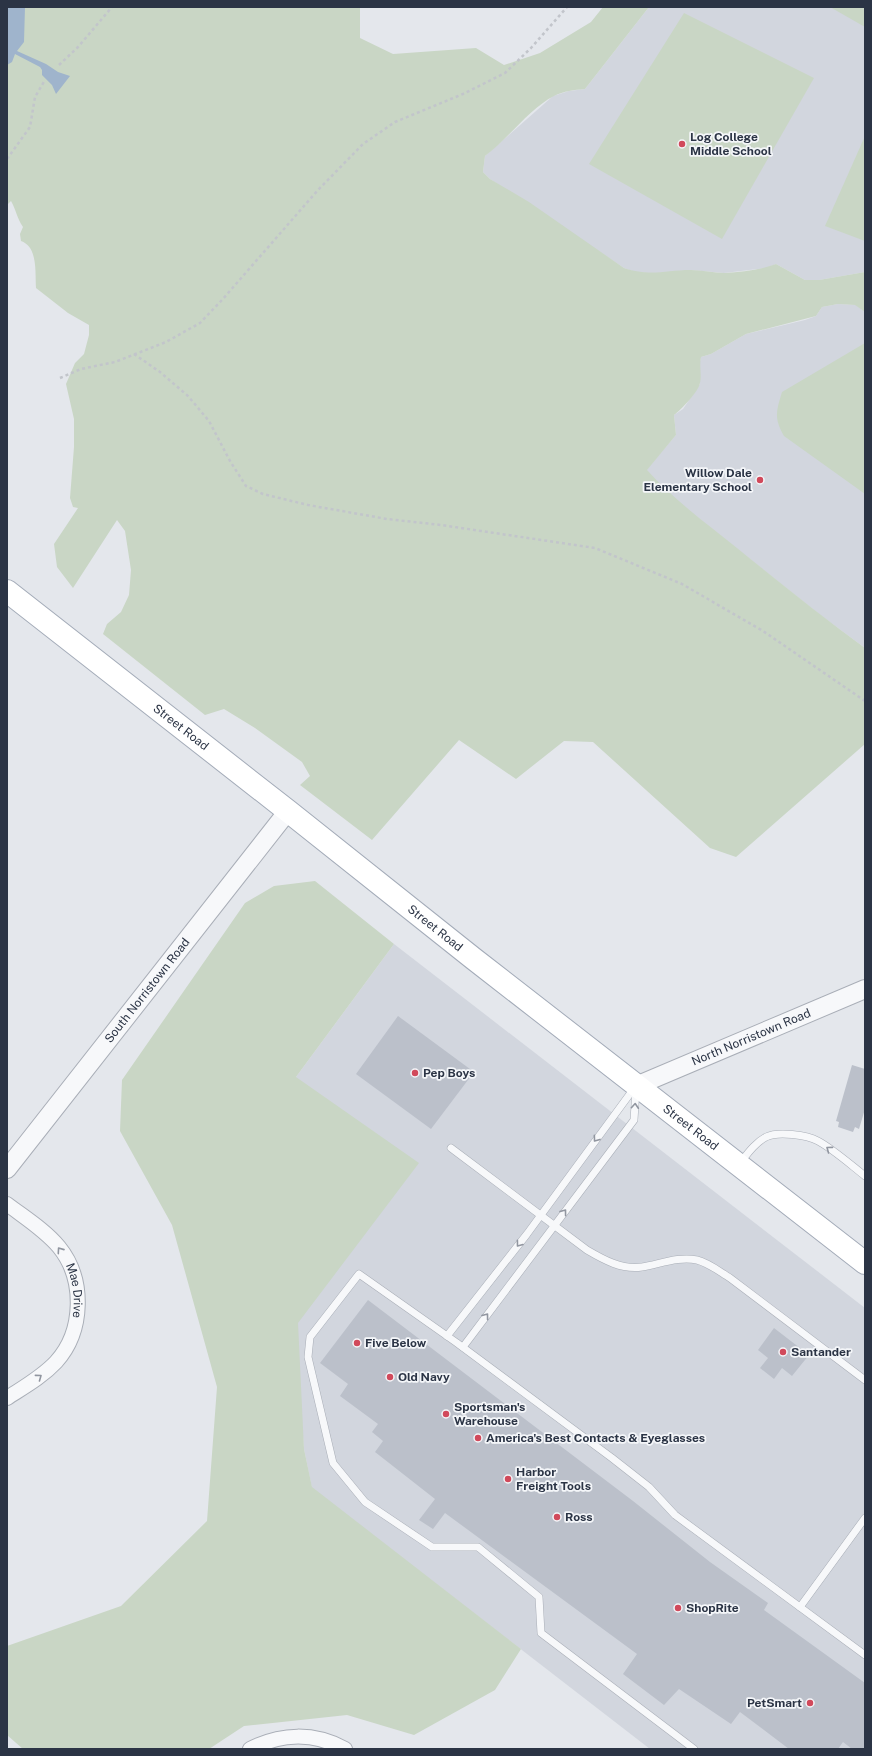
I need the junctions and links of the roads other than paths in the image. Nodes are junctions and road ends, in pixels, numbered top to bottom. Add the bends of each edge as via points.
1 (7, 591) edge
2 (288, 811) junction
3 (865, 989) edge
4 (636, 1086) junction
5 (451, 1148) dead end
6 (739, 1164) junction
7 (7, 1169) edge
8 (864, 1172) edge
9 (7, 1204) edge
10 (541, 1214) junction
11 (555, 1225) junction
12 (864, 1261) edge
13 (447, 1336) junction
14 (463, 1347) junction
15 (865, 1380) edge
16 (7, 1398) edge
17 (865, 1518) edge
18 (800, 1608) junction
19 (865, 1655) edge
20 (250, 1749) edge
21 (345, 1749) edge
22 (694, 1749) edge

1 - 2 main road, Street Road
2 - 4 main road, Street Road
2 - 7 street, South Norristown Road
3 - 4 street, North Norristown Road
4 - 6 main road, Street Road
4 -> 10 lane
11 -> 4 lane via 634,1120
5 - 10 lane
8 -> 6 lane via 817,1140 781,1134 768,1136 756,1144
6 - 12 main road, Street Road
16 -> 9 street, Mae Drive via 42,1375 56,1362 73,1334 78,1301 74,1276 59,1248 51,1238
10 - 11 lane
10 -> 13 lane
14 -> 11 lane
11 - 15 lane via 587,1250 605,1261 616,1264 641,1267 682,1259 708,1264
13 - 14 lane
13 - 22 lane via 359,1274 310,1337 308,1357 333,1463 365,1502 432,1547 478,1547 539,1597 541,1633
14 - 18 lane via 612,1458 649,1487 675,1515
17 - 18 lane
18 - 19 lane
20 - 21 street via 267,1741 305,1736 324,1740

